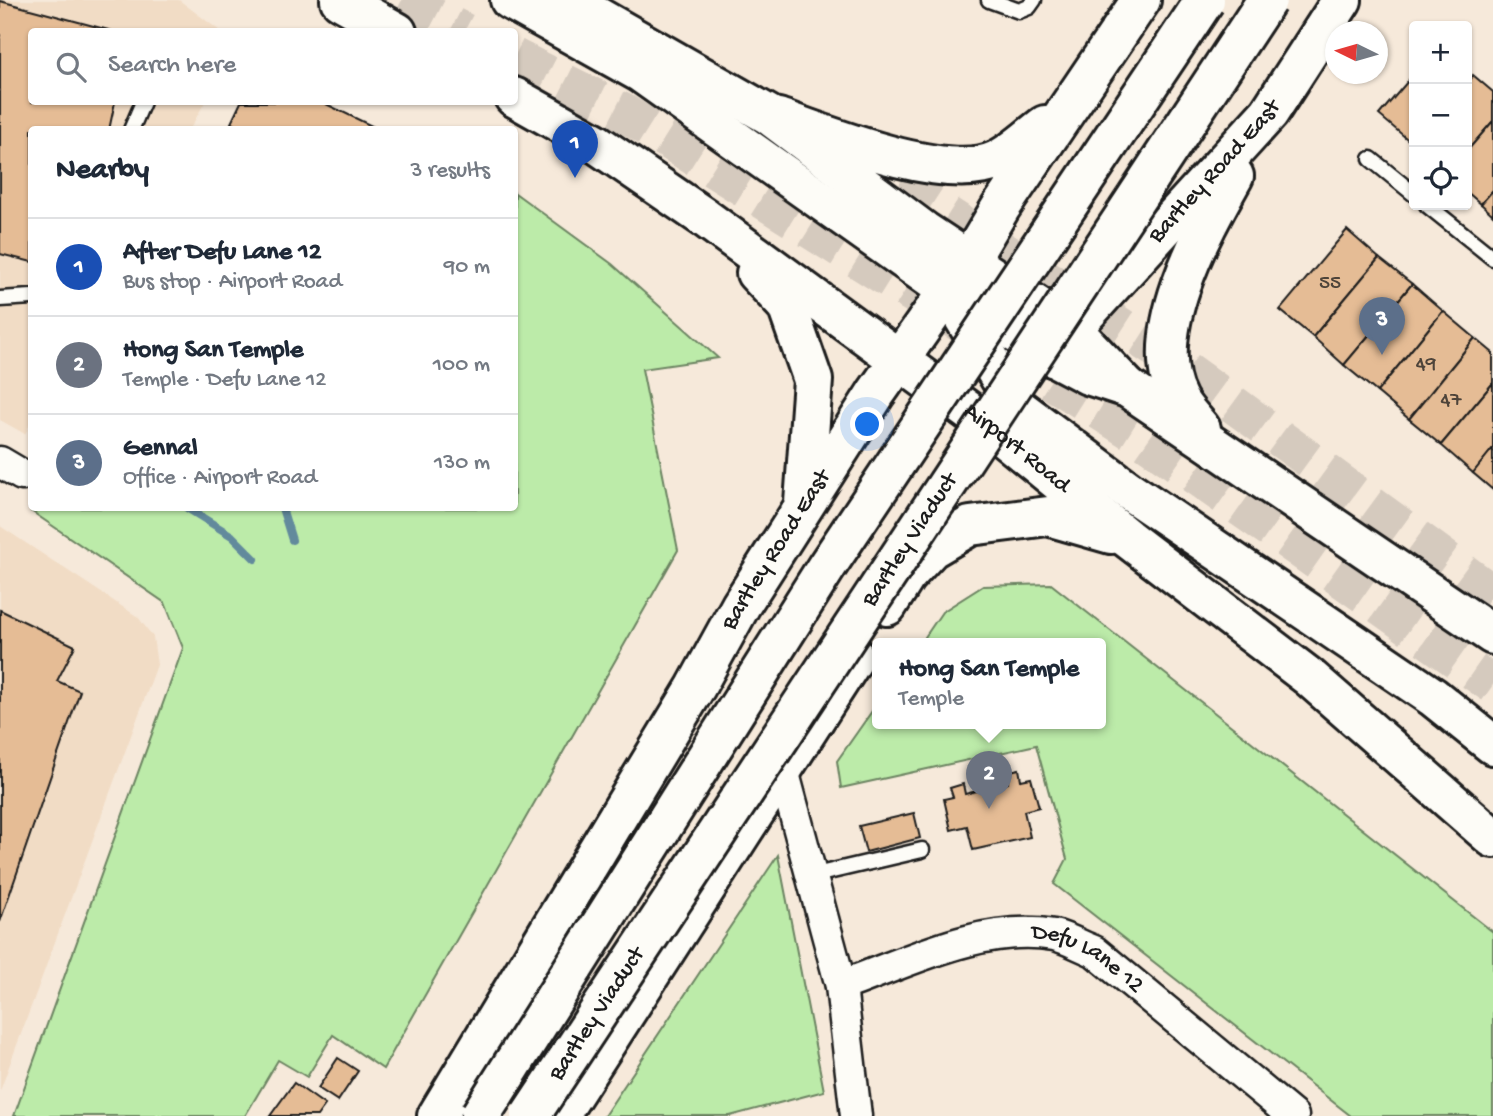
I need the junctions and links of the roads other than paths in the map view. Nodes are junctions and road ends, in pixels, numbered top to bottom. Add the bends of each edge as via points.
1 (340, 0) edge
2 (510, 0) edge
3 (568, 0) edge
4 (989, 0) edge
5 (1034, 0) edge
6 (1141, 0) edge
7 (1205, 0) edge
8 (1266, 0) edge
9 (1342, 0) edge
10 (390, 28) edge
11 (518, 99) edge
12 (142, 105) edge
13 (1066, 110) junction
14 (1269, 113) junction
15 (769, 115) junction
16 (133, 126) edge
17 (1371, 159) dead end
18 (1409, 190) edge
19 (1433, 210) edge
20 (705, 218) junction
21 (1493, 258) edge
22 (958, 275) junction
23 (28, 297) edge
24 (0, 299) edge
25 (1062, 342) junction
26 (899, 359) junction
27 (1009, 421) junction
28 (1211, 442) junction
29 (803, 509) junction
30 (1127, 538) junction
31 (1493, 635) edge
32 (1493, 745) edge
33 (783, 769) junction
34 (760, 805) junction
35 (798, 821) junction
36 (1493, 838) edge
37 (922, 850) dead end
38 (811, 876) junction
39 (841, 986) junction
40 (440, 1114) edge
41 (480, 1116) edge
42 (530, 1116) edge
43 (559, 1116) edge
44 (856, 1116) edge
45 (1293, 1116) edge

1 - 10 main road
2 - 22 main road via 641,73
3 - 15 main road
4 - 5 lane via 1019,11
6 - 13 main road, Bartley Road East
7 - 41 main road, Bartley Viaduct, bridge via 827,566
8 - 42 main road, Bartley Viaduct, bridge
9 - 14 main road, Bartley Road East
11 - 20 main road, Airport Road via 594,142
12 - 16 lane
13 - 15 main road via 997,160 974,167 904,159
13 - 22 main road, Bartley Road East
14 - 25 main road, Bartley Road East
14 - 28 main road via 1199,238 1172,316 1170,376 1177,399
15 - 22 main road
17 - 18 lane
19 - 21 lane
20 - 26 main road, Airport Road
20 - 29 main road via 787,306 813,380
22 - 25 main road
22 - 26 main road, Bartley Road East
22 - 27 main road
23 - 24 lane
25 - 27 main road, Bartley Road East
25 - 28 main road
26 - 27 main road, Airport Road
26 - 29 main road, Bartley Road East
27 - 30 main road, Airport Road
27 - 32 main road via 1128,490 1433,698
28 - 31 main road
29 - 40 main road, Bartley Road East via 741,605
30 - 33 main road via 1048,516 970,526 946,539 906,576
30 - 36 main road, Airport Road via 1309,677
33 - 34 main road
33 - 35 street
34 - 35 street
34 - 43 main road
35 - 38 street
37 - 38 lane
38 - 39 street
39 - 44 street
39 - 45 street, Defu Lane 12 via 963,943 1009,932 1056,936 1094,951

